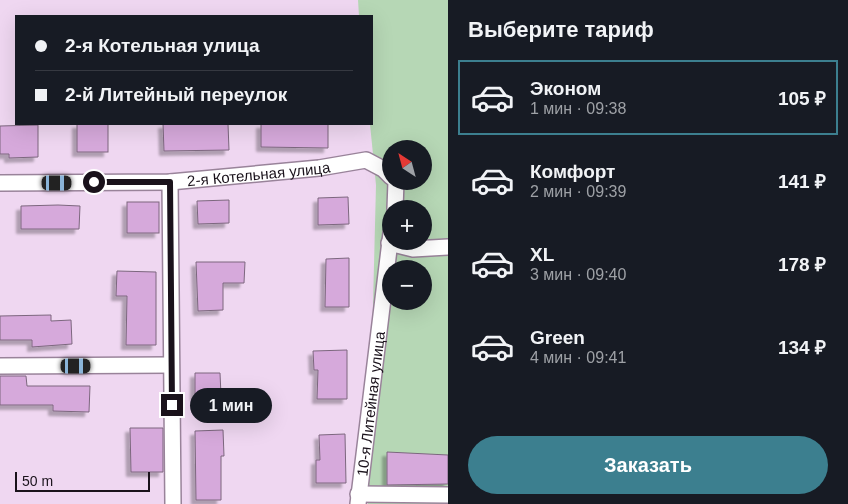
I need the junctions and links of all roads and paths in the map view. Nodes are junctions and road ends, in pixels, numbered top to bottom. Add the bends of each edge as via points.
1 (382, 168) edge
2 (170, 182) junction
3 (0, 183) edge
4 (448, 247) edge
5 (432, 248) edge
6 (389, 250) edge
7 (171, 365) junction
8 (0, 366) edge
9 (448, 495) edge
10 (358, 499) edge
11 (173, 504) edge

1 - 2 street, 2-я Котельная улица via 366,160 319,168
2 - 3 street, 2-я Котельная улица
2 - 7 street
4 - 5 street
6 - 10 street, 10-я Литейная улица
7 - 8 street
7 - 11 street
9 - 10 street

